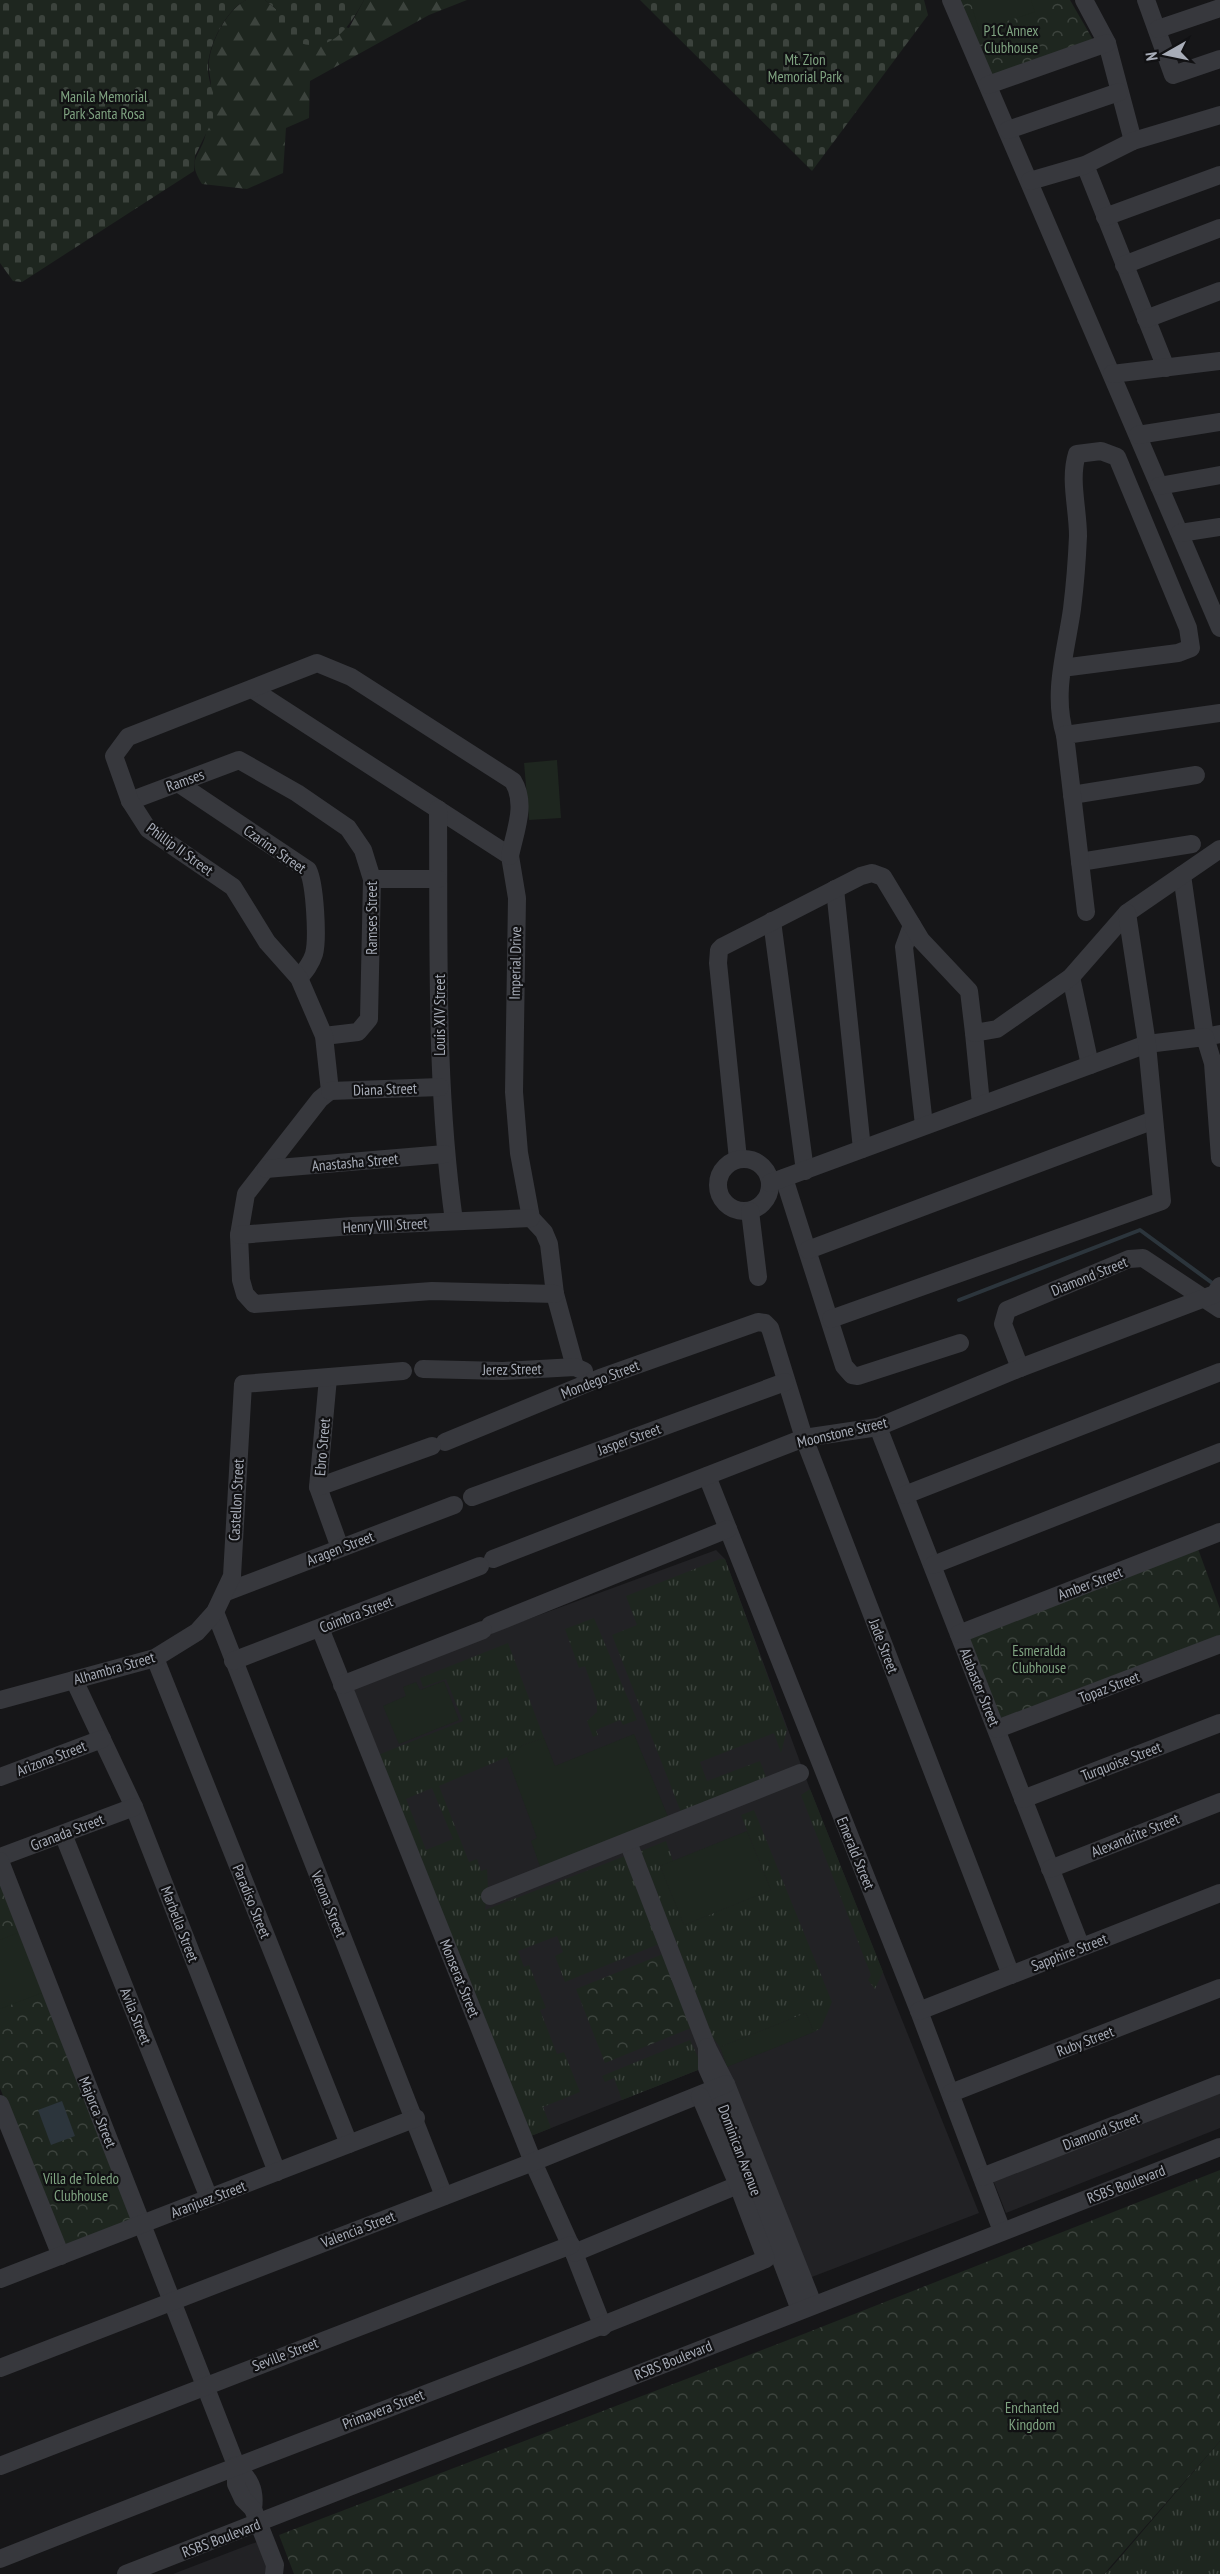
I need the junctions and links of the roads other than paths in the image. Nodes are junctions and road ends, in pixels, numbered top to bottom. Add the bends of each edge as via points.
1 (951, 0) edge
2 (1084, 0) edge
3 (1146, 0) edge
4 (1220, 8) edge
5 (1158, 29) junction
6 (1107, 43) junction
7 (1220, 59) edge
8 (988, 85) junction
9 (1119, 92) junction
10 (1220, 114) edge
11 (1008, 130) junction
12 (1133, 141) junction
13 (1084, 165) junction
14 (1220, 175) edge
15 (1030, 181) junction
16 (1105, 217) junction
17 (1220, 228) edge
18 (1124, 265) junction
19 (1220, 291) edge
20 (1146, 319) junction
21 (1220, 361) edge
22 (1166, 368) junction
23 (1112, 374) junction
24 (1220, 422) edge
25 (1138, 435) junction
26 (1220, 475) edge
27 (1160, 486) junction
28 (1220, 527) edge
29 (1180, 533) junction
30 (1212, 588) edge
31 (1220, 628) edge
32 (1062, 668) junction
33 (252, 689) junction
34 (1220, 712) edge
35 (1065, 735) junction
36 (239, 760) joint
37 (1196, 774) dead end
38 (178, 783) junction
39 (1072, 795) junction
40 (130, 801) junction
41 (438, 809) junction
42 (1192, 844) dead end
43 (1220, 849) edge
44 (510, 856) junction
45 (1080, 862) junction
46 (1182, 875) junction
47 (372, 879) junction
48 (438, 879) junction
49 (835, 889) junction
50 (1086, 912) dead end
51 (1127, 912) junction
52 (772, 921) junction
53 (912, 925) junction
54 (1071, 977) junction
55 (299, 978) junction
56 (974, 1033) junction
57 (1213, 1035) edge
58 (324, 1036) junction
59 (1147, 1044) junction
60 (1090, 1065) junction
61 (440, 1087) junction
62 (330, 1091) junction
63 (981, 1104) junction
64 (1154, 1120) junction
65 (924, 1125) junction
66 (862, 1149) junction
67 (445, 1154) junction
68 (1220, 1158) edge
69 (738, 1159) junction
70 (266, 1169) junction
71 (805, 1170) junction
72 (777, 1181) junction
73 (750, 1211) junction
74 (531, 1218) junction
75 (454, 1221) junction
76 (239, 1235) junction
77 (808, 1250) junction
78 (759, 1277) dead end
79 (1220, 1286) edge
80 (555, 1294) junction
81 (1203, 1298) junction
82 (1220, 1309) edge
83 (831, 1319) junction
84 (758, 1322) joint
85 (960, 1343) dead end
86 (575, 1367) junction
87 (1020, 1368) junction
88 (423, 1369) dead end
89 (403, 1371) dead end
90 (1220, 1372) edge
91 (328, 1378) junction
92 (600, 1378) junction
93 (785, 1382) junction
94 (878, 1427) junction
95 (804, 1438) junction
96 (1220, 1452) edge
97 (707, 1476) junction
98 (318, 1487) junction
99 (905, 1495) junction
100 (472, 1497) dead end
101 (454, 1505) dead end
102 (728, 1529) junction
103 (1220, 1532) edge
104 (340, 1548) junction
105 (486, 1563) joint
106 (933, 1565) junction
107 (226, 1592) junction
108 (215, 1612) junction
109 (320, 1628) junction
110 (959, 1634) junction
111 (1220, 1644) edge
112 (154, 1659) junction
113 (233, 1661) junction
114 (74, 1680) junction
115 (342, 1685) junction
116 (0, 1700) edge
117 (1220, 1723) edge
118 (997, 1730) junction
119 (102, 1738) junction
120 (800, 1773) dead end
121 (0, 1777) edge
122 (1023, 1799) junction
123 (1220, 1802) edge
124 (134, 1807) junction
125 (63, 1834) junction
126 (628, 1842) junction
127 (0, 1859) edge
128 (1050, 1869) junction
129 (1220, 1893) edge
130 (490, 1896) dead end
131 (1081, 1947) junction
132 (1011, 1975) junction
133 (1220, 1988) edge
134 (919, 2011) junction
135 (1220, 2084) edge
136 (714, 2089) junction
137 (951, 2093) junction
138 (0, 2104) edge
139 (416, 2118) junction
140 (349, 2144) junction
141 (1220, 2147) edge
142 (533, 2162) junction
143 (277, 2172) junction
144 (982, 2177) junction
145 (738, 2185) junction
146 (444, 2196) junction
147 (209, 2198) junction
148 (142, 2224) junction
149 (1002, 2231) junction
150 (572, 2249) junction
151 (61, 2256) junction
152 (1, 2276) edge
153 (172, 2301) junction
154 (807, 2307) junction
155 (603, 2327) junction
156 (0, 2368) edge
157 (204, 2385) junction
158 (236, 2464) junction
159 (0, 2466) edge
160 (256, 2516) junction
161 (0, 2559) edge
162 (278, 2571) edge
163 (126, 2574) edge

1 - 8 street
2 - 6 street
3 - 5 street
4 - 5 street
5 - 7 street via 1173,75
6 - 8 street
6 - 9 street
8 - 11 street
9 - 11 street
9 - 12 street
10 - 12 street
11 - 15 street
12 - 13 street
13 - 15 street
13 - 16 street
14 - 16 street
15 - 23 street
16 - 18 street
17 - 18 street
18 - 20 street
19 - 20 street
20 - 22 street
21 - 22 street
22 - 23 street
23 - 25 street
24 - 25 street
25 - 27 street
26 - 27 street
27 - 29 street
28 - 29 street
29 - 30 street
30 - 31 street
32 - 32 street via 1078,535 1073,467 1077,454 1101,451 1118,456 1188,628 1191,648
32 - 35 street via 1059,715
33 - 40 street, Phillip II Street via 128,737 114,756
33 - 41 street
33 - 44 street, Phillip II Street via 317,663 351,677 504,774 519,791 520,810
34 - 35 street
35 - 39 street
36 - 38 street, Ramses
36 - 47 street, Ramses Street via 348,828 363,850
37 - 39 street
38 - 40 street, Ramses
38 - 55 street, Czarina Street via 308,870 313,881 315,952 310,966
39 - 45 street
40 - 55 street, Phillip II Street via 148,829 233,887 267,942
41 - 44 street
41 - 48 street, Louis XIV Street
42 - 45 street
43 - 46 street
44 - 74 street, Imperial Drive via 516,898 514,1092 519,1153
45 - 50 street
46 - 51 street
46 - 57 street
47 - 48 street
47 - 58 street, Ramses Street via 369,1019 358,1032
48 - 61 street, Louis XIV Street
49 - 52 street
49 - 53 street via 872,873 883,877
49 - 66 street
51 - 54 street
51 - 59 street
52 - 69 street via 719,950
52 - 71 street
53 - 56 street via 969,991
53 - 65 street via 904,947
54 - 56 street via 997,1029
54 - 60 street
55 - 58 street, Phillip II Street
56 - 63 street
57 - 59 street
57 - 68 street
58 - 62 street, Phillip II Street
59 - 60 street
59 - 64 street
60 - 63 street
61 - 62 street, Diana Street
61 - 67 street, Louis XIV Street
62 - 70 street
63 - 65 street
64 - 77 street
64 - 83 street via 1162,1201
65 - 66 street
66 - 71 street
67 - 70 street, Anastasha Street
67 - 75 street, Louis XIV Street
69 - 72 street via 753,1161
69 - 73 street via 728,1164 717,1185 720,1197 733,1209
70 - 76 street via 246,1194
71 - 72 street
72 - 73 street via 761,1205
72 - 77 street
73 - 78 street
74 - 75 street, Henry VIII Street
74 - 80 street, Imperial Drive via 549,1244
75 - 76 street, Henry VIII Street
76 - 80 street via 241,1280 245,1294 254,1304 432,1291
77 - 83 street
79 - 81 street, Moonstone Street via 1215,1294
80 - 86 street, Imperial Drive
81 - 82 street, Diamond Street
81 - 87 street, Moonstone Street
81 - 87 street, Diamond Street via 1143,1258 1129,1259 1007,1310 1003,1324
83 - 85 street via 844,1366 852,1375
84 - 92 street, Mondego Street
84 - 93 street, Jade Street via 770,1328
86 - 88 street, Jerez Street via 502,1371
86 - 92 street, Jerez Street
87 - 94 street, Moonstone Street
89 - 91 street
90 - 99 street
91 - 98 street, Ebro Street
91 - 107 street, Castellon Street via 243,1384 231,1576
92 - 98 street, Mondego Street via 438,1444
93 - 95 street, Jade Street
93 - 100 street, Jasper Street
94 - 95 street, Moonstone Street
94 - 99 street, Alabaster Street
95 - 97 street, Moonstone Street
95 - 132 street, Jade Street
96 - 106 street
97 - 102 street, Emerald Street
97 - 105 street, Moonstone Street
98 - 104 street, Ebro Street
99 - 106 street, Alabaster Street
101 - 104 street, Aragen Street
102 - 115 street
102 - 134 street, Emerald Street
103 - 110 street, Amber Street
104 - 107 street, Aragen Street
105 - 109 street, Coimbra Street
106 - 110 street, Alabaster Street
107 - 108 street, Castellon Street
108 - 112 street, Alhambra Street via 197,1632
108 - 113 street, Verona Street
109 - 113 street, Coimbra Street
109 - 115 street, Monserat Street
110 - 118 street, Alabaster Street
111 - 118 street, Topaz Street
112 - 114 street, Alhambra Street
112 - 140 street, Paradiso Street
113 - 139 street, Verona Street
114 - 116 street, Alhambra Street
114 - 119 street, Marbella Street
115 - 142 street, Monserat Street
117 - 122 street, Turquoise Street
118 - 122 street, Alabaster Street
119 - 121 street, Arizona Street
119 - 124 street, Marbella Street
120 - 126 street
122 - 128 street, Alabaster Street
123 - 128 street, Alexandrite Street
124 - 125 street, Granada Street
124 - 143 street, Marbella Street
125 - 127 street, Granada Street
125 - 147 street, Avila Street
126 - 130 street
126 - 136 street via 707,2047 707,2068
127 - 148 street, Majorca Street
128 - 131 street, Alabaster Street
129 - 131 street, Sapphire Street
131 - 132 street, Sapphire Street
132 - 134 street, Sapphire Street
133 - 137 street, Ruby Street
134 - 137 street, Emerald Street
135 - 144 street, Diamond Street
136 - 142 street, Valencia Street
136 - 145 street
136 - 154 street, Dominican Avenue
137 - 144 street, Emerald Street
138 - 151 street
139 - 140 street, Aranjuez Street
139 - 146 street, Verona Street
140 - 143 street, Aranjuez Street
141 - 149 street, RSBS Boulevard
142 - 146 street, Valencia Street
142 - 150 street, Monserat Street
143 - 147 street, Aranjuez Street
144 - 149 street, Emerald Street
145 - 150 street, Seville Street
145 - 155 street, Primavera Street via 766,2259
146 - 153 street, Valencia Street
147 - 148 street, Aranjuez Street
148 - 151 street, Aranjuez Street
148 - 153 street, Majorca Street
149 - 154 street, RSBS Boulevard
150 - 155 street, Monserat Street
150 - 157 street, Seville Street
151 - 152 street, Aranjuez Street
153 - 156 street, Valencia Street
153 - 157 street, Majorca Street
154 - 160 street, RSBS Boulevard
155 - 158 street, Primavera Street
157 - 158 street, Majorca Street
157 - 159 street, Seville Street
158 - 160 street, Majorca Street via 237,2484
158 - 161 street, Primavera Street
160 - 162 street, Majorca Street
160 - 163 street, RSBS Boulevard

